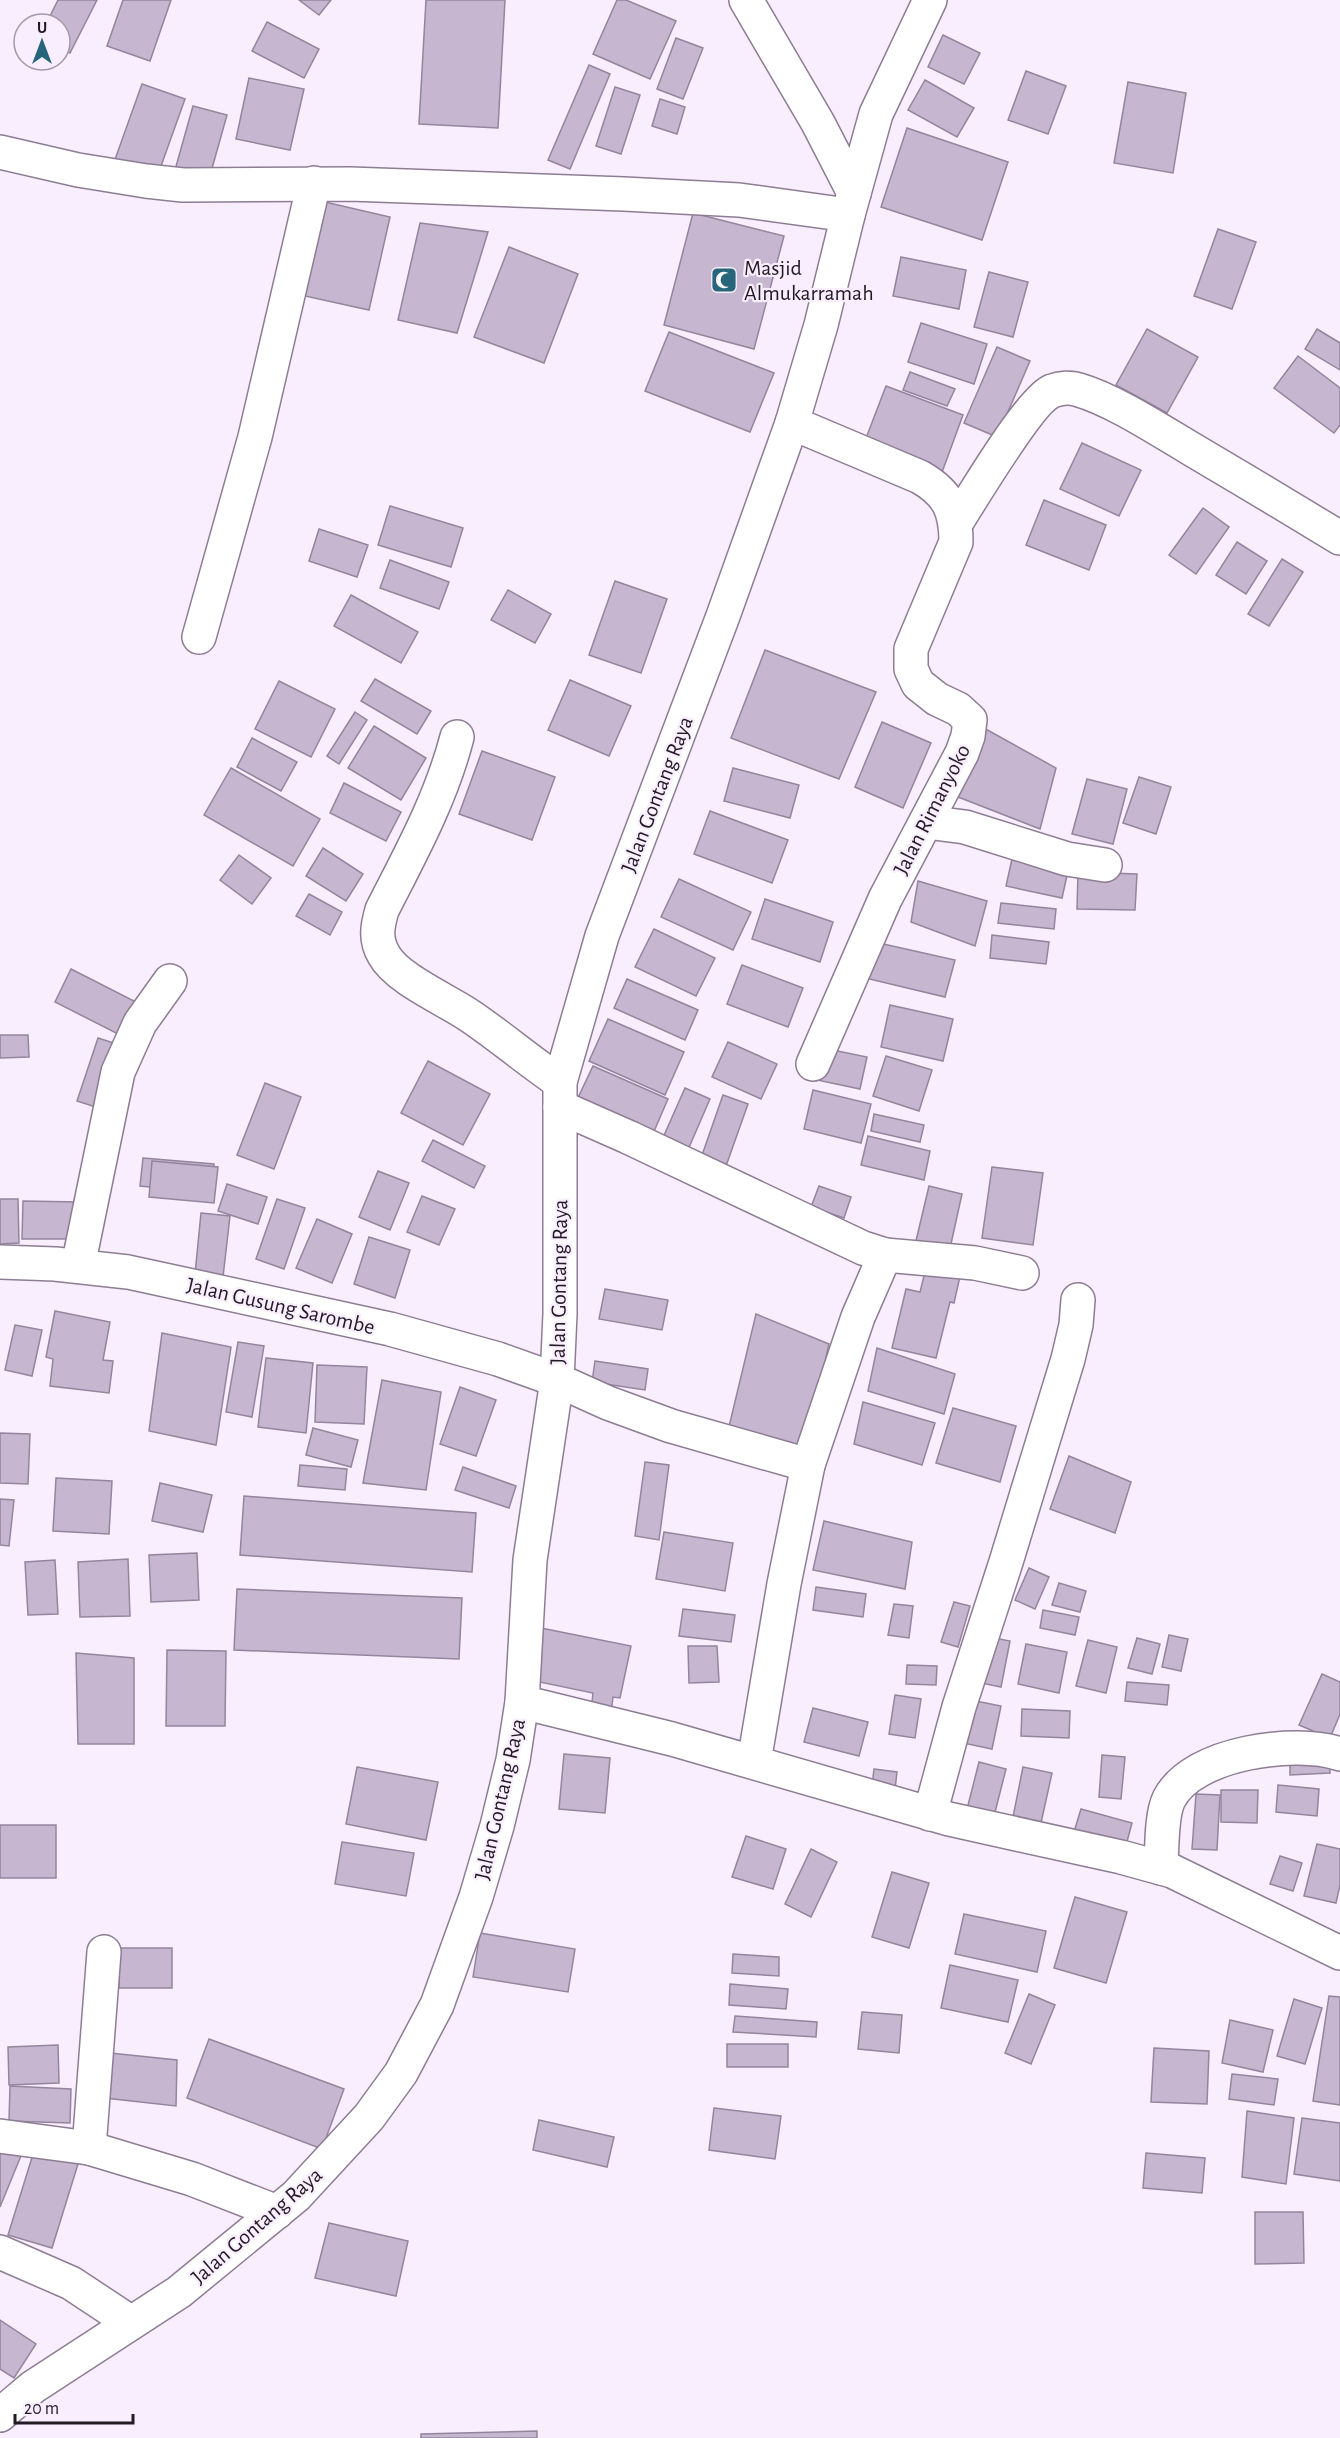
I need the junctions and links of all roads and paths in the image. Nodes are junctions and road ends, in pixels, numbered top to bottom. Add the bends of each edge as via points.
1 (746, 0) edge
2 (930, 0) edge
3 (0, 152) edge
4 (314, 183) junction
5 (851, 204) junction
6 (792, 423) junction
7 (956, 523) junction
8 (1340, 538) edge
9 (199, 637) dead end
10 (457, 737) dead end
11 (926, 822) junction
12 (1105, 865) dead end
13 (170, 981) dead end
14 (813, 1064) dead end
15 (560, 1095) junction
16 (885, 1255) junction
17 (0, 1262) edge
18 (78, 1266) junction
19 (1022, 1273) dead end
20 (1078, 1300) dead end
21 (556, 1380) junction
22 (808, 1465) junction
23 (522, 1702) junction
24 (1340, 1754) edge
25 (754, 1762) junction
26 (930, 1814) junction
27 (1161, 1868) junction
28 (104, 1952) dead end
29 (1340, 1953) edge
30 (0, 2136) edge
31 (89, 2148) junction
32 (277, 2212) junction
33 (0, 2252) edge
34 (130, 2322) junction
35 (0, 2415) edge

1 - 5 street via 818,123
2 - 5 street, Jalan Gontang Raya via 876,114
3 - 4 street via 146,181
4 - 5 street
4 - 9 street via 255,437
5 - 6 street, Jalan Gontang Raya
6 - 7 street via 936,486
6 - 15 street, Jalan Gontang Raya via 603,936
7 - 8 street via 1040,400 1064,388 1104,400 1155,427
7 - 11 street, Jalan Rimanyoko via 956,542 911,649 911,669 918,684 970,720 963,753
10 - 15 street via 436,803 382,910 376,930 378,943 394,968 470,1016
11 - 12 street via 965,827 1067,859
11 - 14 street, Jalan Rimanyoko via 885,899
13 - 18 street via 140,1023 118,1072
15 - 16 street via 638,1141
15 - 21 street, Jalan Gontang Raya via 560,1314
16 - 19 street via 975,1263
16 - 22 street via 858,1317
17 - 18 street, Jalan Gusung Sarombe
18 - 21 street, Jalan Gusung Sarombe via 160,1278 390,1329 498,1359
20 - 26 street via 1068,1359 962,1696
21 - 22 street, Jalan Gusung Sarombe via 671,1426
21 - 23 street, Jalan Gontang Raya via 530,1560
22 - 25 street
23 - 25 street
23 - 32 street, Jalan Gontang Raya via 497,1826 437,2005 401,2073 369,2117
24 - 27 street via 1269,1749 1239,1755 1192,1775 1169,1800
25 - 26 street
26 - 27 street
27 - 29 street
28 - 31 street
30 - 31 street
31 - 32 street via 192,2179
32 - 34 street, Jalan Gontang Raya via 179,2292
33 - 34 street via 71,2283
34 - 35 street, Jalan Gontang Raya via 33,2387

